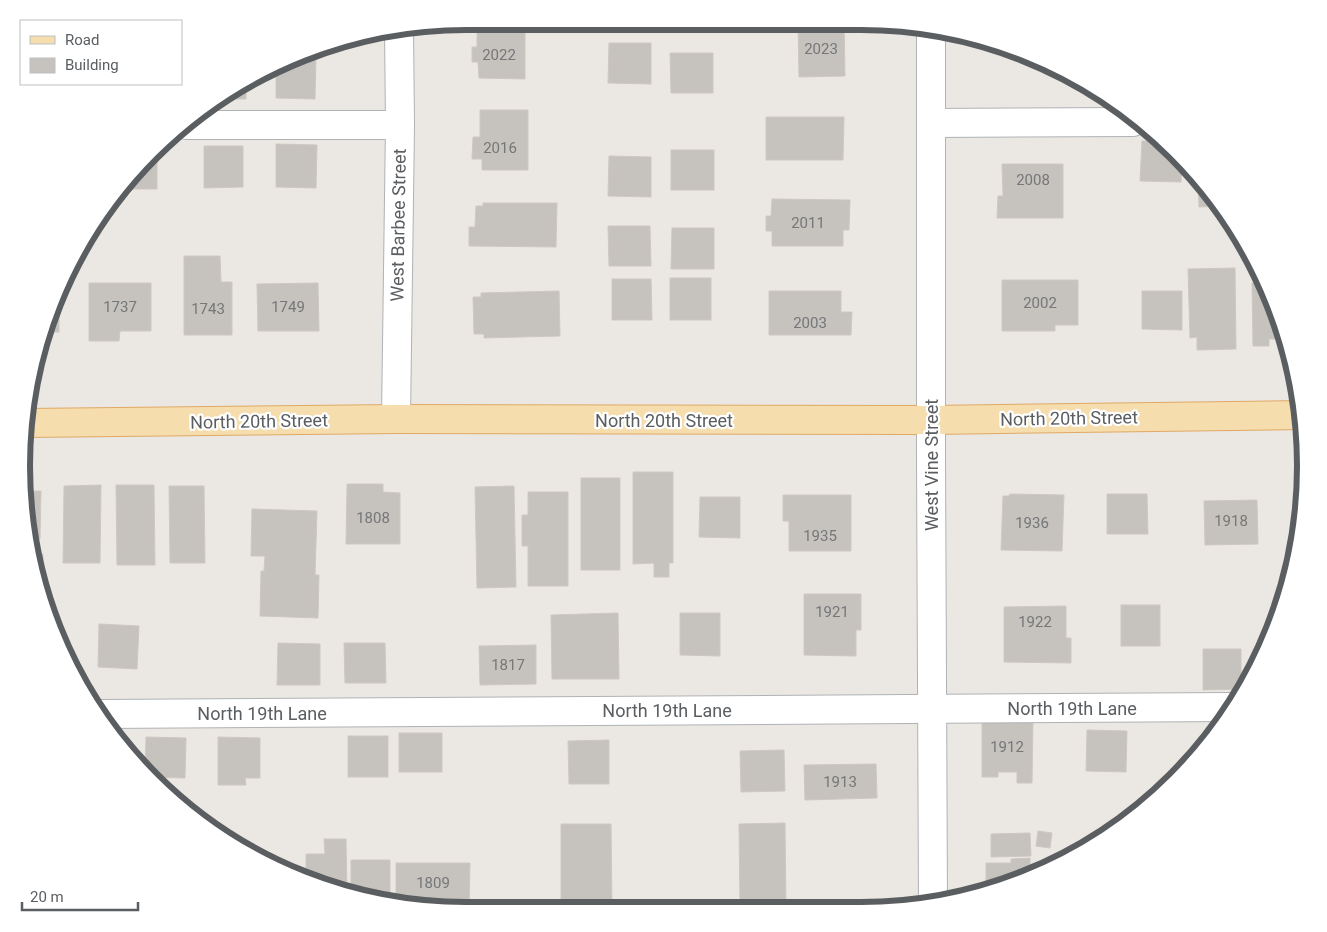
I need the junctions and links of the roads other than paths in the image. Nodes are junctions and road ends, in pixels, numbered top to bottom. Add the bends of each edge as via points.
1 (399, 35) edge
2 (931, 36) edge
3 (1128, 122) edge
4 (931, 123) junction
5 (195, 125) edge
6 (400, 125) junction
7 (1294, 415) edge
8 (396, 419) junction
9 (931, 420) junction
10 (33, 423) edge
11 (1225, 707) edge
12 (932, 708) junction
13 (107, 714) edge
14 (933, 896) edge

1 - 6 street, West Barbee Street
2 - 4 street, West Vine Street
3 - 4 street
4 - 9 street, West Vine Street
5 - 6 street
6 - 8 street, West Barbee Street
7 - 9 main road, North 20th Street
8 - 9 main road, North 20th Street
8 - 10 main road, North 20th Street
9 - 12 street, West Vine Street
11 - 12 street, North 19th Lane
12 - 13 street, North 19th Lane
12 - 14 street, West Vine Street

